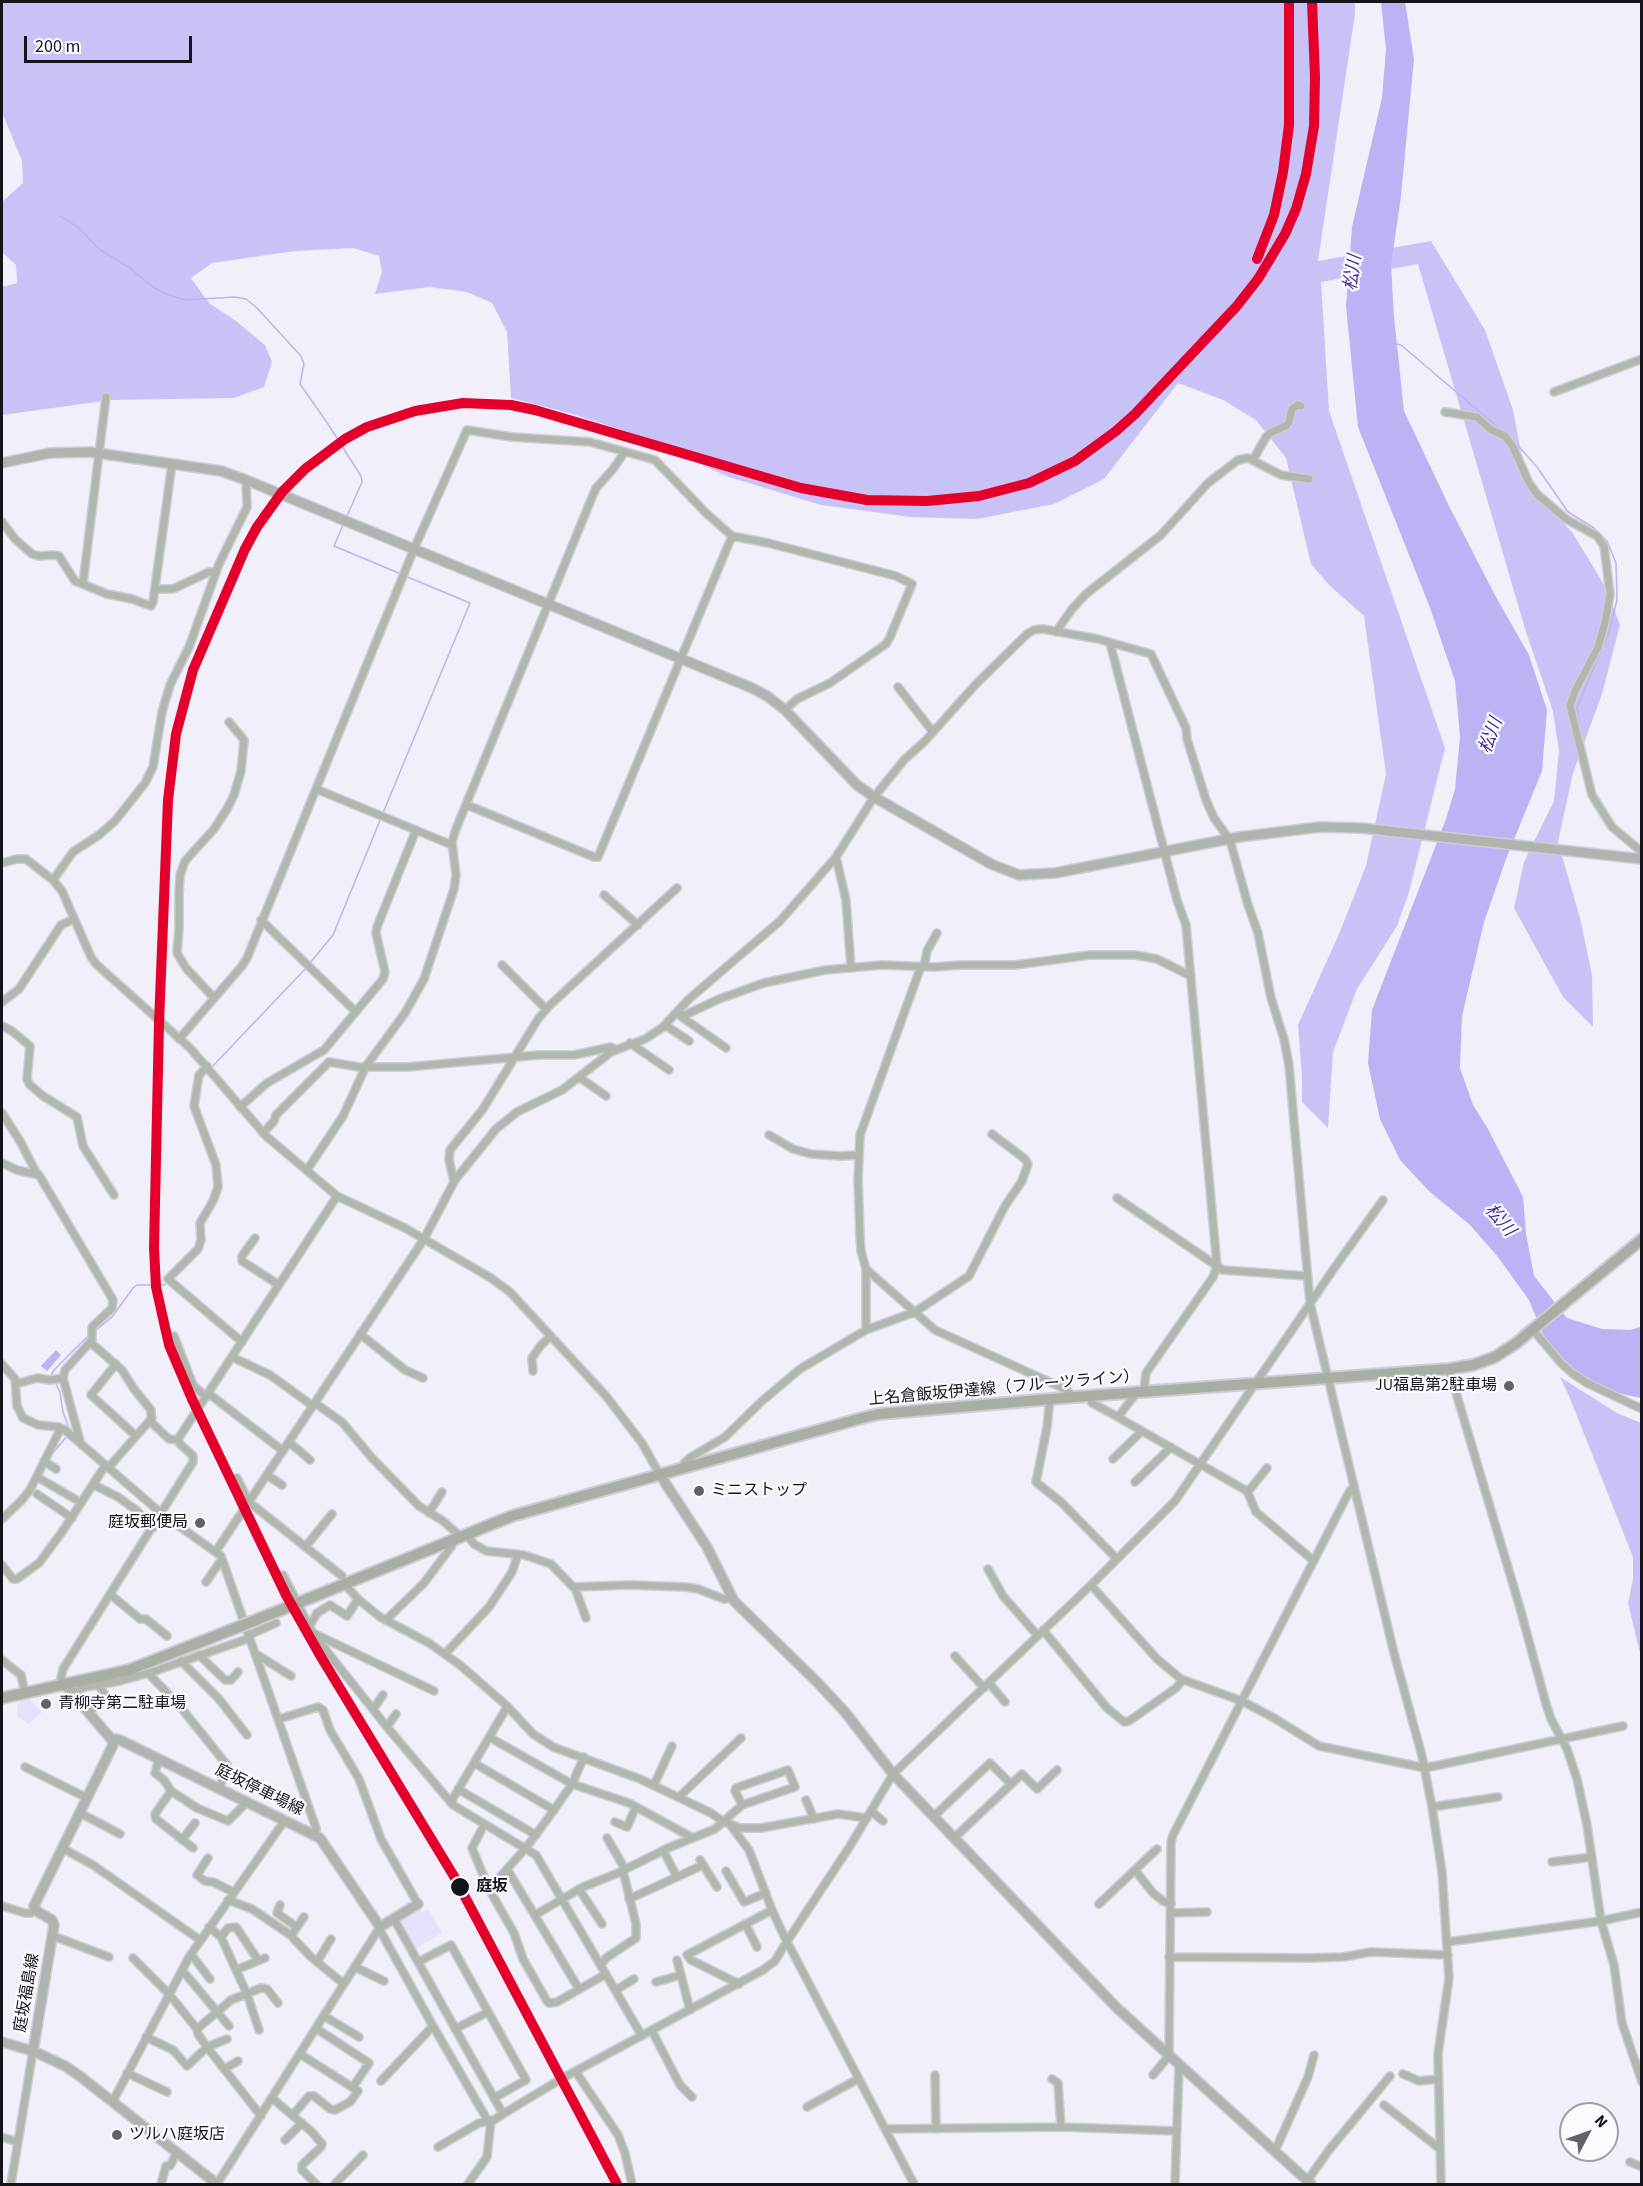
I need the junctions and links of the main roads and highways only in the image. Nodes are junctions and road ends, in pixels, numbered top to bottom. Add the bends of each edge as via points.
1 (1641, 1239) edge
2 (2, 1698) edge

1 - 2 main road, 上名倉飯坂伊達線（フルーツライン） via 1510,1348 1473,1365 879,1414 512,1516 296,1602 248,1630 69,1689

